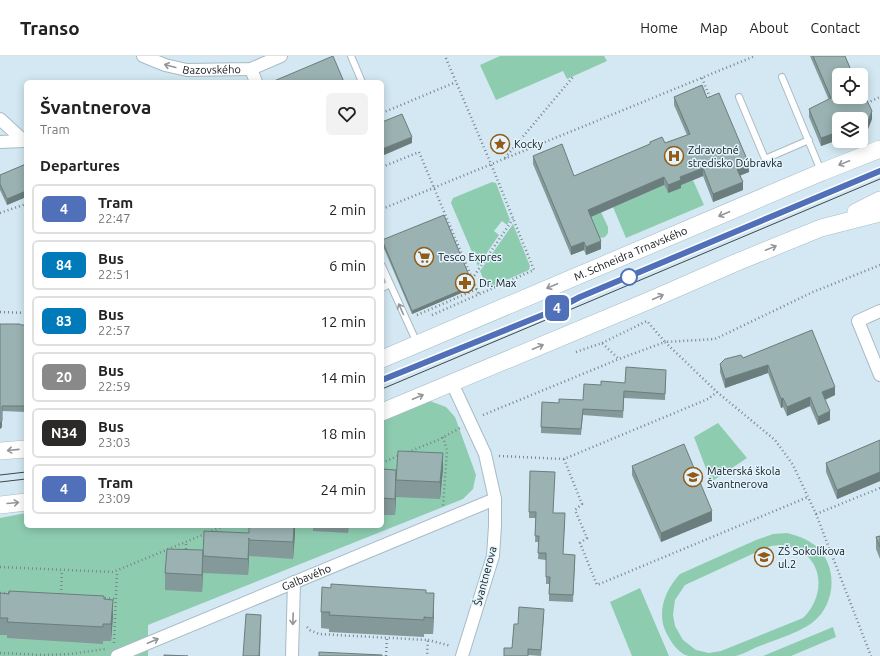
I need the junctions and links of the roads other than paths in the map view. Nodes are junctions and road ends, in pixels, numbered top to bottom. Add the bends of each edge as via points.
1 (143, 56) edge
2 (281, 56) edge
3 (351, 56) edge
4 (251, 69) junction
5 (782, 77) dead end
6 (255, 80) edge
7 (361, 80) edge
8 (739, 97) dead end
9 (0, 119) edge
10 (24, 140) edge
11 (809, 140) junction
12 (24, 141) edge
13 (0, 142) edge
14 (880, 149) edge
15 (822, 172) junction
16 (880, 200) edge
17 (880, 213) edge
18 (821, 228) junction
19 (384, 270) edge
20 (390, 284) junction
21 (384, 287) edge
22 (880, 311) edge
23 (418, 345) junction
24 (384, 358) edge
25 (880, 375) edge
26 (452, 383) junction
27 (384, 411) edge
28 (24, 449) edge
29 (0, 452) edge
30 (495, 499) junction
31 (24, 502) edge
32 (0, 505) edge
33 (294, 582) junction
34 (115, 651) edge
35 (292, 656) edge
36 (462, 656) edge

4 -> 1 street, Bazovského via 187,70
2 - 4 street, Bazovského
3 - 7 lane
4 - 6 street
5 - 11 lane
8 - 11 lane via 765,159
9 - 10 street
11 - 15 lane
12 - 13 street
14 -> 15 main road, M. Schneidra Trnavského
15 -> 23 main road, M. Schneidra Trnavského
16 - 18 main road
17 - 18 main road
26 -> 18 main road
19 - 20 lane
20 - 21 lane
23 -> 20 lane
22 - 25 street via 858,321
23 - 24 main road, M. Schneidra Trnavského
27 -> 26 main road
26 - 30 street, Švantnerova via 485,454
28 -> 29 main road
30 - 33 street, Galbavého
30 - 36 street, Švantnerova via 493,556
32 -> 31 main road
34 -> 33 street, Galbavého
33 -> 35 street

